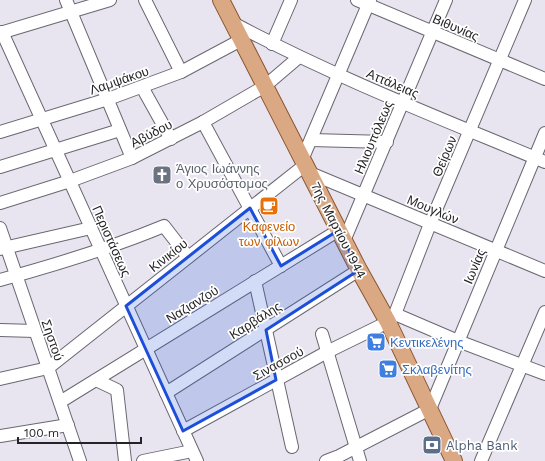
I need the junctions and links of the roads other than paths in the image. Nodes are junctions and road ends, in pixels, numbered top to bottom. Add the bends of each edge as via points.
1 (66, 0) edge
2 (107, 0) edge
3 (145, 0) edge
4 (221, 0) edge
5 (291, 0) edge
6 (446, 0) edge
7 (525, 0) edge
8 (365, 2) edge
9 (71, 12) junction
10 (233, 23) junction
11 (1, 32) edge
12 (432, 33) junction
13 (242, 40) junction
14 (272, 44) junction
15 (299, 57) junction
16 (499, 60) junction
17 (181, 72) junction
18 (338, 75) junction
19 (545, 80) edge
20 (265, 86) junction
21 (142, 87) junction
22 (108, 100) junction
23 (403, 103) junction
24 (42, 120) junction
25 (203, 122) junction
26 (120, 130) junction
27 (470, 131) junction
28 (0, 132) edge
29 (545, 133) edge
30 (171, 139) junction
31 (311, 140) junction
32 (387, 142) junction
33 (56, 149) junction
34 (132, 158) junction
35 (540, 160) edge
36 (306, 166) junction
37 (0, 167) edge
38 (70, 181) junction
39 (364, 196) junction
40 (0, 203) edge
41 (250, 208) junction
42 (430, 224) junction
43 (0, 228) edge
44 (91, 228) junction
45 (342, 236) junction
46 (3, 248) edge
47 (101, 249) junction
48 (496, 251) junction
49 (188, 257) junction
50 (281, 266) junction
51 (359, 270) junction
52 (545, 271) edge
53 (16, 276) junction
54 (0, 280) edge
55 (255, 282) junction
56 (126, 306) junction
57 (545, 312) edge
58 (391, 318) junction
59 (0, 330) edge
60 (266, 330) junction
61 (36, 331) junction
62 (322, 334) dead end
63 (458, 341) junction
64 (146, 349) junction
65 (328, 352) junction
66 (522, 365) junction
67 (48, 368) junction
68 (545, 374) edge
69 (0, 379) edge
70 (96, 380) junction
71 (276, 380) junction
72 (166, 393) junction
73 (60, 402) junction
74 (430, 409) junction
75 (68, 425) junction
76 (183, 431) junction
77 (0, 436) edge
78 (292, 447) dead end
79 (356, 447) junction
80 (195, 456) edge
81 (80, 461) edge
82 (125, 461) edge
83 (143, 461) edge
84 (326, 461) edge
85 (360, 461) edge
86 (454, 461) edge
87 (481, 461) edge

1 - 9 street
2 - 9 street
3 - 17 street
4 - 10 main road, 7ης Μαρτίου 1944
5 - 14 street
6 - 12 street, Ηλιουπόλεως
7 - 16 street, Θείρων
8 - 12 street, Βιθυνίας
8 - 18 street
9 - 11 street
9 - 22 street
10 - 13 main road, 7ης Μαρτίου 1944
10 - 14 street, Αττάλειας
11 - 24 street, Περιστάσεως
12 - 16 street, Βιθυνίας
12 - 23 street, Ηλιουπόλεως
13 - 17 street, Λαμψάκου
13 - 20 main road, 7ης Μαρτίου 1944
14 - 15 street, Αττάλειας
15 - 18 street, Αττάλειας
15 - 20 street, Αβύδου
16 - 19 street, Βιθυνίας
16 - 27 street, Θείρων
17 - 21 street, Λαμψάκου
18 - 23 street, Αττάλειας
18 - 31 street
20 - 25 street, Αβύδου
20 - 36 main road, 7ης Μαρτίου 1944
21 - 22 street, Λαμψάκου
21 - 30 street
22 - 24 street, Λαμψάκου
22 - 26 street
23 - 27 street, Αττάλειας
23 - 32 street, Ηλιουπόλεως
24 - 28 street, Λαμψάκου
24 - 33 street, Περιστάσεως
25 - 30 street, Αβύδου
25 - 41 street
26 - 33 street
26 - 34 street
27 - 35 street, Αττάλειας
27 - 42 street, Θείρων
29 - 35 street, Ιωνίας
30 - 34 street, Αβύδου
31 - 32 street
31 - 36 street
32 - 39 street, Ηλιουπόλεως
33 - 37 street
33 - 38 street, Περιστάσεως
34 - 38 street, Αβύδου
35 - 48 street, Ιωνίας
36 - 39 street, Μουγλών
36 - 41 street, Κινικίου
36 - 45 main road, 7ης Μαρτίου 1944
38 - 40 street, Αβύδου
38 - 44 street, Περιστάσεως
39 - 42 street, Μουγλών
39 - 45 street, Ηλιουπόλεως
41 - 49 street, Κινικίου
41 - 50 street
42 - 48 street, Μουγλών
42 - 58 street, Θείρων
43 - 46 street, Σηστού
44 - 46 street
44 - 47 street, Περιστάσεως
45 - 50 street, Ναζιανζού
45 - 51 main road, 7ης Μαρτίου 1944
46 - 53 street, Σηστού
47 - 49 street via 164,226
47 - 53 street
47 - 56 street, Περιστάσεως
48 - 52 street, Μουγλών
48 - 63 street, Ιωνίας
49 - 56 street, Κινικίου
50 - 55 street, Ναζιανζού
51 - 58 main road, 7ης Μαρτίου 1944
51 - 60 street, Καρβάλης
53 - 54 street
53 - 61 street, Σηστού
55 - 60 street
55 - 64 street, Ναζιανζού
56 - 64 street, Περιστάσεως
56 - 67 street, Κινικίου
57 - 66 street
58 - 63 street
58 - 65 street, Σινασσού
58 - 74 main road, 7ης Μαρτίου 1944
59 - 61 street
60 - 71 street
60 - 72 street, Καρβάλης
61 - 67 street, Σηστού
62 - 65 street
63 - 66 street
63 - 74 street, Ιωνίας
64 - 70 street, Ναζιανζού
64 - 72 street, Περιστάσεως
65 - 71 street, Σινασσού
65 - 79 street
66 - 68 street
66 - 87 street
67 - 69 street
67 - 73 street, Σηστού
70 - 73 street, Ναζιανζού
70 - 82 street via 118,390
71 - 76 street, Σινασσού
71 - 78 street
72 - 76 street, Περιστάσεως
73 - 75 street, Σηστού
74 - 79 street
74 - 86 main road, 7ης Μαρτίου 1944
75 - 77 street
75 - 81 street, Σηστού
76 - 80 street, Περιστάσεως
79 - 84 street
79 - 85 street
80 - 83 street

